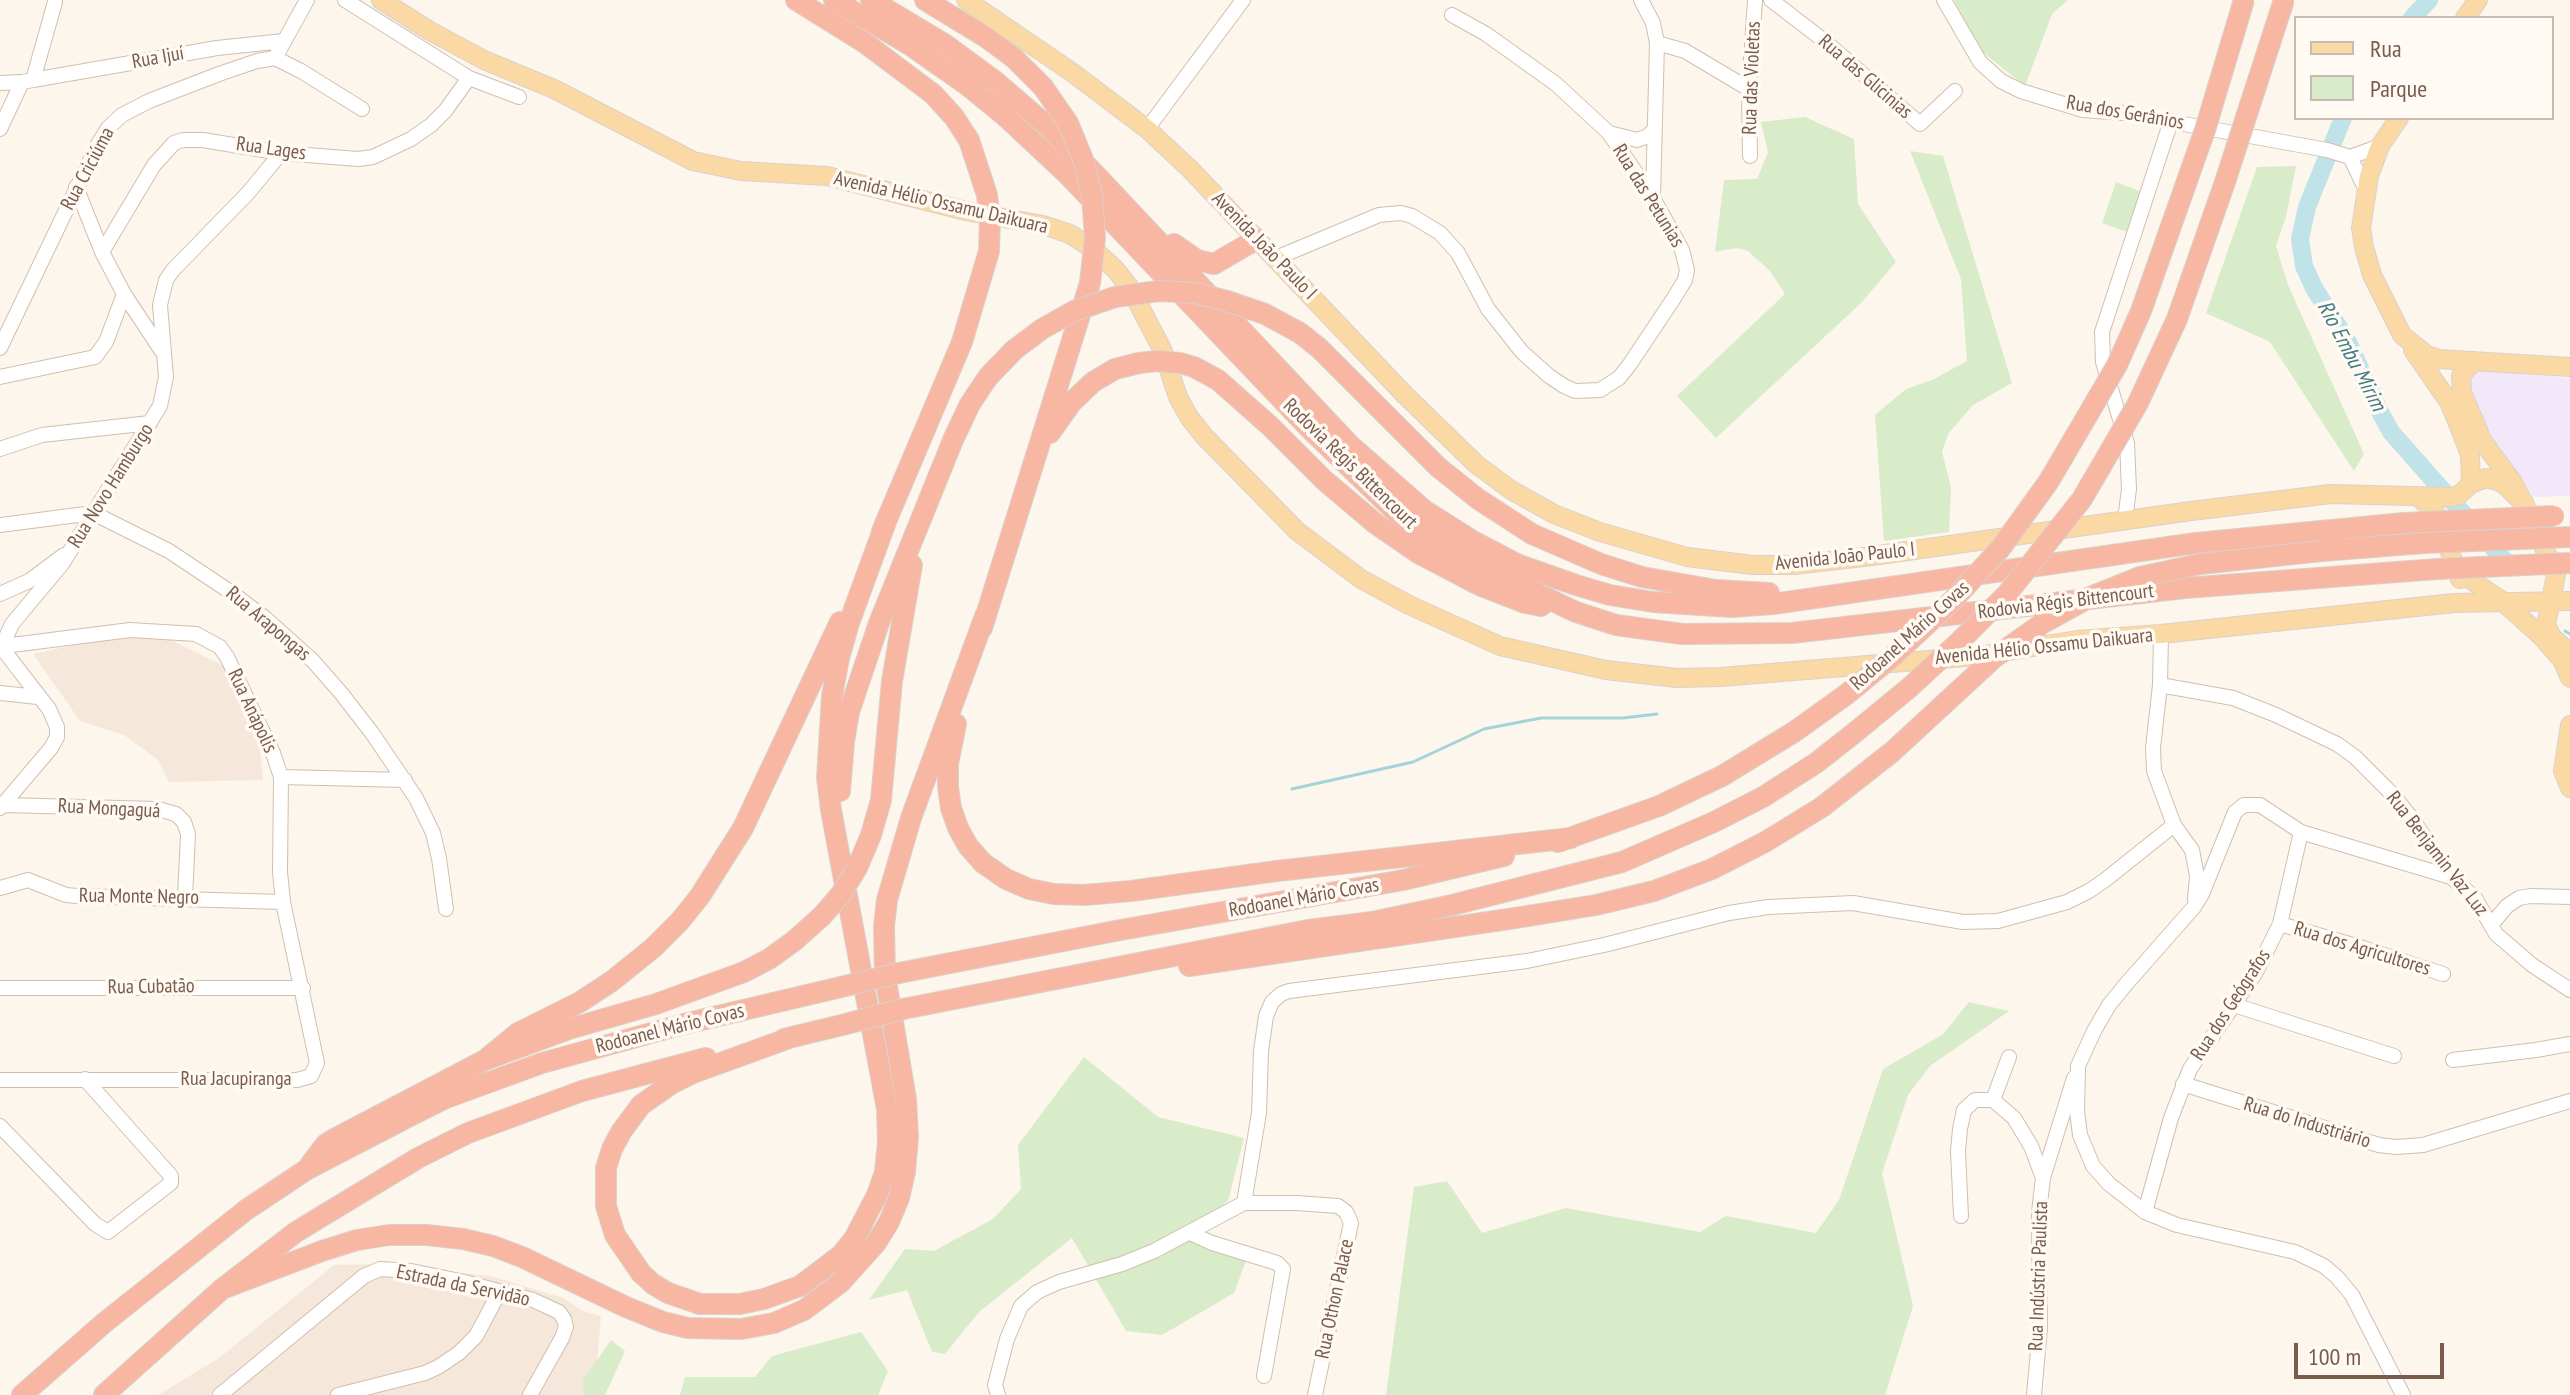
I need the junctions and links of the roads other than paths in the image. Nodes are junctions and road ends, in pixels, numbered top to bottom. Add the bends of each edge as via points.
1 (307, 0) edge
2 (345, 0) edge
3 (381, 0) edge
4 (796, 0) edge
5 (834, 0) edge
6 (871, 0) edge
7 (925, 0) edge
8 (966, 0) edge
9 (1243, 0) edge
10 (1641, 0) edge
11 (1755, 0) edge
12 (1771, 0) edge
13 (1944, 0) edge
14 (2244, 0) edge
15 (2284, 0) edge
16 (55, 1) edge
17 (1452, 15) dead end
18 (430, 31) junction
19 (284, 41) junction
20 (1657, 43) junction
21 (421, 48) junction
22 (275, 58) junction
23 (469, 78) junction
24 (27, 81) junction
25 (0, 83) edge
26 (1749, 89) junction
27 (1955, 91) dead end
28 (519, 97) dead end
29 (362, 109) dead end
30 (2398, 120) edge
31 (2171, 121) junction
32 (0, 129) edge
33 (1147, 129) junction
34 (1655, 129) junction
35 (1609, 133) junction
36 (2380, 146) junction
37 (281, 153) junction
38 (1750, 156) dead end
39 (2347, 156) junction
40 (1094, 173) junction
41 (76, 187) junction
42 (2366, 190) junction
43 (1653, 198) junction
44 (1257, 239) junction
45 (102, 252) junction
46 (1276, 258) junction
47 (124, 294) junction
48 (2402, 335) junction
49 (0, 348) edge
50 (163, 354) junction
51 (2474, 361) junction
52 (2570, 367) edge
53 (0, 377) edge
54 (150, 423) junction
55 (0, 449) edge
56 (1036, 453) junction
57 (2449, 497) junction
58 (2525, 505) junction
59 (924, 510) junction
60 (93, 513) junction
61 (2562, 516) edge
62 (887, 519) junction
63 (2125, 520) junction
64 (0, 525) edge
65 (2570, 537) edge
66 (71, 550) junction
67 (2453, 572) junction
68 (2565, 575) edge
69 (1845, 593) junction
70 (0, 594) edge
71 (2501, 600) junction
72 (2559, 601) edge
73 (2454, 603) junction
74 (1576, 612) junction
75 (985, 616) junction
76 (2543, 627) junction
77 (2161, 634) junction
78 (4, 646) junction
79 (2570, 653) edge
80 (2570, 678) edge
81 (2160, 685) junction
82 (0, 693) edge
83 (38, 697) junction
84 (2570, 725) edge
85 (281, 777) junction
86 (405, 780) junction
87 (2570, 788) edge
88 (1, 806) edge
89 (2174, 825) junction
90 (2301, 832) junction
91 (1571, 838) junction
92 (849, 866) junction
93 (2451, 877) junction
94 (0, 888) edge
95 (185, 897) junction
96 (2570, 897) edge
97 (283, 902) junction
98 (2194, 907) junction
99 (446, 909) dead end
100 (2280, 924) junction
101 (2491, 925) junction
102 (2443, 974) dead end
103 (1046, 982) junction
104 (0, 988) edge
105 (303, 988) junction
106 (2570, 990) edge
107 (2234, 1005) junction
108 (795, 1036) junction
109 (2570, 1044) edge
110 (2394, 1056) dead end
111 (2009, 1057) dead end
112 (485, 1060) junction
113 (2453, 1060) dead end
114 (2078, 1066) junction
115 (85, 1079) junction
116 (0, 1080) edge
117 (2183, 1084) junction
118 (1993, 1100) junction
119 (2570, 1101) edge
120 (0, 1126) edge
121 (306, 1170) junction
122 (2043, 1178) junction
123 (1244, 1203) junction
124 (2145, 1212) junction
125 (1961, 1216) dead end
126 (1190, 1233) junction
127 (222, 1289) junction
128 (500, 1291) junction
129 (1264, 1376) dead end
130 (992, 1392) edge
131 (22, 1395) edge
132 (104, 1395) edge
133 (220, 1395) edge
134 (338, 1395) edge
135 (530, 1395) edge
136 (1315, 1395) edge
137 (2034, 1395) edge
138 (2403, 1395) edge

1 - 19 street
2 - 21 street
3 - 18 main road, Avenida Hélio Ossamu Daikuara
4 - 62 highway, bridge via 933,94 969,140 987,195 989,251 962,342
5 - 74 highway, Rodovia Régis Bittencourt via 910,45 1005,116 1399,515 1475,564
6 - 40 highway, Rodovia Régis Bittencourt via 995,81
7 - 56 highway, bridge via 1014,58 1043,87 1068,123 1084,162 1095,238 1090,283
8 - 33 main road, Avenida João Paulo I
9 - 33 street
10 - 20 street
11 - 26 street, Rua das Violetas
12 - 27 street, Rua das Glicinias via 1920,124
13 - 31 street, Rua dos Gerânios via 1980,62 2001,81 2083,110
14 - 91 highway, Rodoanel Mário Covas, bridge via 2141,311 2117,365 2049,481 2000,549 1892,657 1794,732 1659,806
15 - 103 highway, Rodoanel Mário Covas, bridge via 2177,319 2138,403 2082,499 2007,594 1853,734 1763,797 1622,862 1372,922
16 - 24 street
17 - 35 street, Rua das Petunias via 1556,84
18 - 21 street
18 - 77 main road, Avenida Hélio Ossamu Daikuara via 693,161 741,171 827,176 1070,234 1104,259 1130,288 1189,417 1297,531 1361,579 1500,646 1606,670 1677,678 1978,656 2077,640
19 - 22 street
19 - 24 street, Rua Ijuí
20 - 26 street via 1685,51
20 - 34 street
21 - 23 street
22 - 29 street
22 - 41 street, Rua Criciúma via 219,74 122,115 108,128
23 - 28 street
23 - 37 street, Rua Lages via 431,125 387,152 358,159
24 - 25 street, Rua Ijuí
24 - 32 street
26 - 38 street, Rua das Violetas
30 - 36 main road
31 - 39 street, Rua dos Gerânios
31 - 63 street via 2102,332 2103,362 2128,452
33 - 44 main road, Avenida João Paulo I
34 - 35 street via 1637,140
34 - 43 street
35 - 43 street, Rua das Petunias
36 - 39 street
36 - 42 main road
37 - 45 street, Rua Lages via 203,140 174,143 154,165
37 - 50 street, Rua Novo Hamburgo via 166,280 160,305
39 - 42 street
40 - 44 highway via 1197,260 1214,264
40 - 69 highway, Rodovia Régis Bittencourt via 1350,445 1424,510 1473,541 1576,585 1653,602 1732,607
41 - 45 street
41 - 49 street, Rua Criciúma
42 - 48 main road via 2364,247
43 - 46 street, Rua das Petunias via 1682,250 1685,280 1630,364 1600,390 1564,386 1522,352 1488,309 1458,253 1440,233 1412,216 1379,215
44 - 46 main road, Avenida João Paulo I
45 - 47 street
46 - 63 main road, Avenida João Paulo I via 1476,464 1554,514 1629,542 1720,562 1794,565
47 - 50 street
47 - 53 street via 95,357
48 - 51 main road via 2438,359
48 - 57 main road via 2449,402 2470,455
50 - 54 street, Rua Novo Hamburgo via 164,394
51 - 52 main road
51 - 58 main road via 2461,376 2462,392 2483,442
54 - 55 street via 42,435
54 - 60 street, Rua Novo Hamburgo
56 - 74 highway, bridge via 1072,402 1115,369 1158,361 1194,367 1218,380 1324,480 1418,553 1525,603
56 - 75 highway
57 - 58 main road, Avenida João Paulo I via 2486,478 2498,481
57 - 63 main road, Avenida João Paulo I via 2331,494
57 - 67 main road
58 - 68 main road
59 - 69 highway, bridge via 970,404 1014,350 1074,311 1115,297 1195,293 1265,314 1300,333 1438,467 1546,541 1601,564 1675,583 1758,593
59 - 92 highway via 892,681 881,800 871,835
59 - 92 highway via 849,712 839,819
60 - 64 street
60 - 66 street, Rua Novo Hamburgo
60 - 86 street, Rua Arapongas via 169,551 265,618 341,693
61 - 69 highway, Rodovia Régis Bittencourt, bridge via 2404,523 2196,543
62 - 92 highway via 849,623 832,696 827,778
62 - 112 highway via 743,828 700,896 653,948 612,981 518,1033
65 - 103 highway, bridge via 2322,551 2200,564 2140,577 2090,597 1995,657 1892,752 1822,807 1712,869 1654,891 1596,905 1241,959
66 - 70 street via 29,581
66 - 78 street, Rua Novo Hamburgo via 12,624
67 - 68 highway, Rodovia Régis Bittencourt, bridge
67 - 71 main road
67 - 72 main road
67 - 73 main road via 2463,588
67 - 74 highway, Rodovia Régis Bittencourt via 2185,588 1792,633 1682,634 1616,625
68 - 72 main road
71 - 72 main road, Avenida Hélio Ossamu Daikuara
71 - 73 main road, Avenida Hélio Ossamu Daikuara
71 - 76 main road
72 - 76 main road
73 - 77 main road, Avenida Hélio Ossamu Daikuara
75 - 91 highway via 954,732 948,764 950,797 968,846 983,863 1029,889 1084,895 1131,891
75 - 127 highway via 911,818 887,900 885,975 906,1099 905,1172 889,1222 840,1283 804,1310 774,1323 741,1329 688,1328 626,1307 493,1246 389,1235 322,1251
76 - 79 main road
76 - 80 main road
77 - 81 street
78 - 83 street
78 - 85 street, Rua Anápolis via 130,630 196,634 210,640 227,657
81 - 89 street via 2154,771
81 - 93 street, Rua Benjamin Vaz Luz via 2233,698 2337,744 2394,796
82 - 83 street
83 - 88 street via 55,717 57,737
84 - 87 main road via 2563,771
85 - 86 street, Rua Anápolis
85 - 97 street, Rua Jacupiranga
86 - 99 street, Rua Arapongas via 433,833
88 - 95 street, Rua Mongaguá via 145,808 176,814 188,834
89 - 98 street via 2192,850 2197,876
89 - 123 street via 2089,891 1998,921 1963,922 1853,903 1768,907 1527,961 1281,994 1266,1016 1259,1113
90 - 93 street
90 - 98 street via 2260,805 2240,807
90 - 100 street, Rua dos Geógrafos
91 - 121 highway, Rodoanel Mário Covas, bridge via 1403,880 899,973 684,1024 542,1063 446,1098
92 - 108 highway via 887,1109 885,1172 877,1195 841,1255 800,1286 729,1304 700,1304 668,1293 641,1273 615,1235 606,1206 612,1149 641,1105 671,1084
92 - 112 highway, bridge via 841,894 769,959 656,1004
93 - 101 street, Rua Benjamin Vaz Luz via 2475,898
94 - 95 street, Rua Monte Negro via 28,880 66,895
95 - 97 street, Rua Monte Negro
96 - 101 street via 2519,898
97 - 105 street, Rua Jacupiranga
98 - 114 street, Rua Indústria Paulista via 2109,1005
100 - 102 street, Rua dos Agricultores
100 - 107 street, Rua dos Geógrafos
101 - 106 street, Rua Benjamin Vaz Luz via 2517,952
103 - 108 highway, Rodoanel Mário Covas, bridge
104 - 105 street, Rua Cubatão
105 - 115 street, Rua Jacupiranga via 317,1063 306,1078
107 - 110 street
107 - 117 street, Rua dos Geógrafos
108 - 127 highway, Rodoanel Mário Covas via 595,1087 468,1133 328,1211
109 - 113 street
111 - 118 street
112 - 121 highway via 326,1144
114 - 122 street, Rua Indústria Paulista
114 - 124 street via 2077,1111 2086,1151 2109,1184
115 - 116 street, Rua Jacupiranga
115 - 120 street via 170,1173 171,1183 108,1232
117 - 119 street, Rua do Industriário via 2396,1147 2423,1145
117 - 124 street, Rua dos Geógrafos
118 - 122 street via 2024,1132
118 - 125 street via 1975,1100 1964,1110 1958,1151
121 - 131 highway, Rodoanel Mário Covas via 182,1259
122 - 137 street, Rua Indústria Paulista
123 - 126 street
123 - 136 street, Rua Othon Palace via 1329,1204 1343,1208 1351,1223
124 - 138 street via 2177,1225 2295,1252 2324,1266 2352,1295
126 - 129 street via 1283,1269
126 - 130 street via 1122,1264 1059,1282 1028,1299 1016,1316
127 - 132 highway, Rodoanel Mário Covas
128 - 133 street, Estrada da Servidão via 411,1271 372,1271
128 - 134 street via 476,1336 438,1367
128 - 135 street, Estrada da Servidão via 548,1306 564,1319 562,1338

